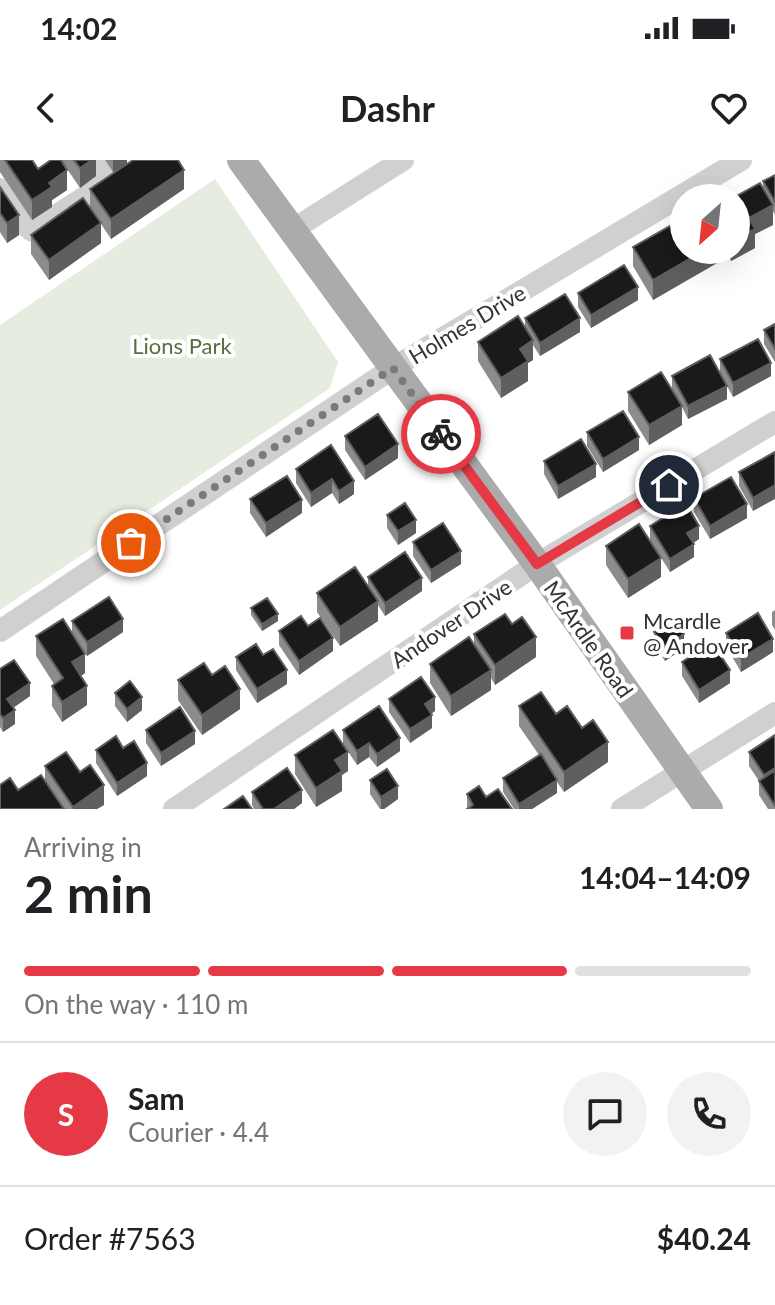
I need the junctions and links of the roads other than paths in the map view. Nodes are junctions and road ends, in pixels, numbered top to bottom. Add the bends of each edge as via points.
1 (97, 160) edge
2 (241, 160) edge
3 (403, 160) edge
4 (741, 160) edge
5 (0, 189) edge
6 (292, 230) junction
7 (393, 368) junction
8 (775, 422) edge
9 (537, 564) junction
10 (0, 631) edge
11 (775, 713) edge
12 (681, 770) junction
13 (174, 809) edge
14 (622, 809) edge
15 (709, 809) edge

1 - 5 street via 107,176 102,186 32,231
2 - 6 main road, McArdle Road
3 - 6 street
4 - 7 street, Holmes Drive
6 - 7 main road, McArdle Road
7 - 9 main road, McArdle Road
7 - 10 street, Holmes Drive
8 - 9 street, Andover Drive
9 - 12 main road, McArdle Road
9 - 13 street, Andover Drive
11 - 12 street
12 - 14 street
12 - 15 main road, McArdle Road

